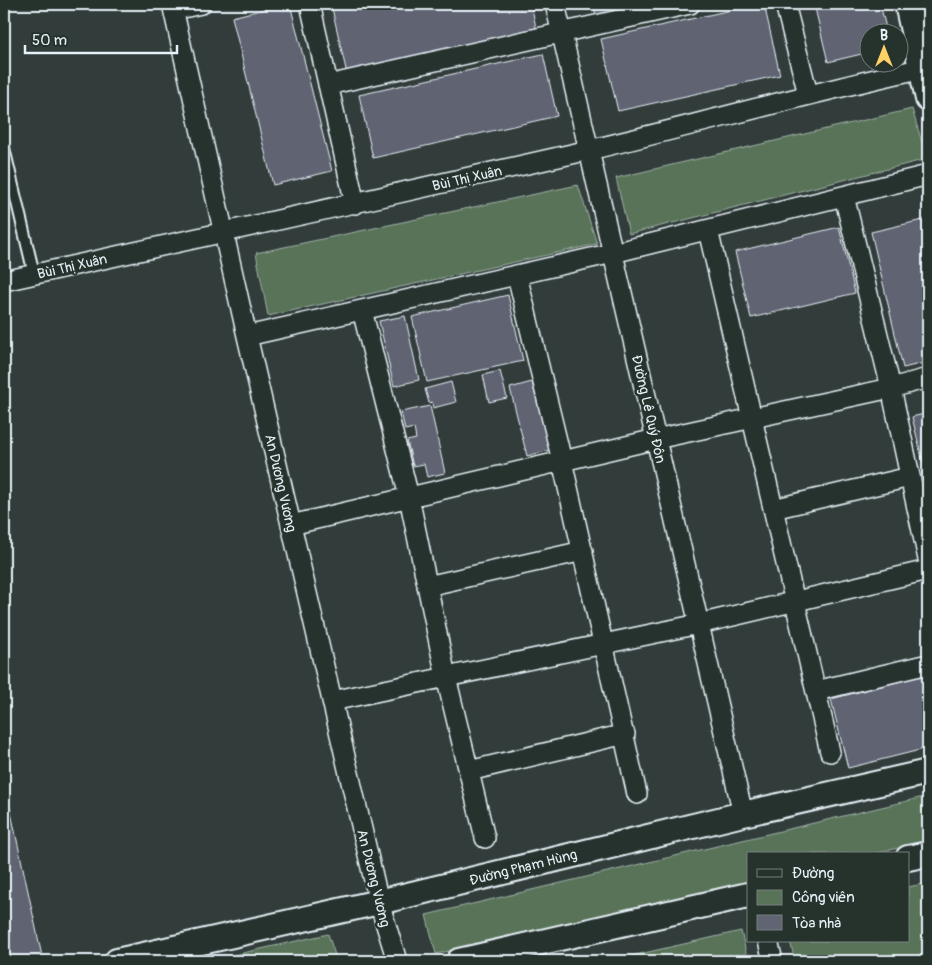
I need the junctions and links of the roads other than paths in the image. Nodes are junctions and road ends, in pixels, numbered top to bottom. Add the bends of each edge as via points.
1 (201, 4) edge
2 (310, 4) edge
3 (555, 4) edge
4 (690, 4) edge
5 (785, 4) edge
6 (907, 4) edge
7 (173, 7) edge
8 (562, 34) junction
9 (925, 68) edge
10 (328, 85) junction
11 (808, 94) junction
12 (928, 99) edge
13 (4, 148) edge
14 (589, 150) junction
15 (928, 175) edge
16 (844, 196) junction
17 (355, 204) junction
18 (708, 230) junction
19 (224, 231) junction
20 (613, 253) junction
21 (34, 274) junction
22 (517, 274) junction
23 (4, 281) edge
24 (362, 310) junction
25 (247, 336) junction
26 (928, 378) edge
27 (891, 388) junction
28 (751, 418) junction
29 (656, 439) junction
30 (562, 461) junction
31 (910, 477) junction
32 (409, 497) junction
33 (773, 509) junction
34 (291, 525) junction
35 (583, 551) junction
36 (928, 559) edge
37 (928, 570) edge
38 (427, 586) junction
39 (795, 601) junction
40 (699, 624) junction
41 (604, 644) junction
42 (928, 664) edge
43 (446, 677) junction
44 (816, 691) junction
45 (332, 701) junction
46 (625, 734) junction
47 (830, 752) dead end
48 (469, 771) junction
49 (928, 772) edge
50 (637, 794) dead end
51 (743, 814) junction
52 (485, 838) dead end
53 (928, 854) edge
54 (910, 858) edge
55 (747, 895) edge
56 (379, 902) junction
57 (768, 942) edge
58 (117, 961) edge
59 (397, 961) edge
60 (459, 961) edge
61 (773, 961) edge

1 - 7 street
2 - 10 street
3 - 8 street, Đường Lê Quý Đôn
4 - 8 street
5 - 11 street
6 - 9 street
7 - 19 street, An Dương Vương
8 - 10 street
8 - 14 street, Đường Lê Quý Đôn
9 - 11 street, Bùi Thị Xuân
9 - 12 street
10 - 17 street
11 - 14 street, Bùi Thị Xuân
13 - 21 lane
14 - 17 street, Bùi Thị Xuân
14 - 20 street, Đường Lê Quý Đôn
15 - 16 street
16 - 18 street
16 - 27 street
17 - 19 street, Bùi Thị Xuân
18 - 20 street
18 - 28 street
19 - 21 street, Bùi Thị Xuân
19 - 25 street, An Dương Vương
20 - 22 street
20 - 29 street, Đường Lê Quý Đôn
21 - 23 street, Bùi Thị Xuân
22 - 24 street
22 - 30 street
24 - 25 street
24 - 32 street
25 - 34 street, An Dương Vương
26 - 27 street
27 - 28 street
27 - 31 street
28 - 29 street
28 - 33 street
29 - 30 street
29 - 40 street, Đường Lê Quý Đôn
30 - 32 street
30 - 35 street
31 - 33 street
31 - 36 street
32 - 34 street
32 - 38 street
33 - 39 street
34 - 45 street, An Dương Vương
35 - 38 street
35 - 41 street
37 - 39 street
38 - 43 street
39 - 40 street
39 - 44 street
40 - 41 street
40 - 51 street, Đường Lê Quý Đôn
41 - 43 street
41 - 46 street
42 - 44 street
43 - 45 street
43 - 48 street
44 - 47 street
45 - 56 street, An Dương Vương
46 - 48 street
46 - 50 street
48 - 52 street
49 - 51 street, Đường Phạm Hùng
51 - 56 street, Đường Phạm Hùng
53 - 54 street
55 - 60 street
56 - 58 street, Đường Phạm Hùng
56 - 59 street, An Dương Vương
57 - 61 street

